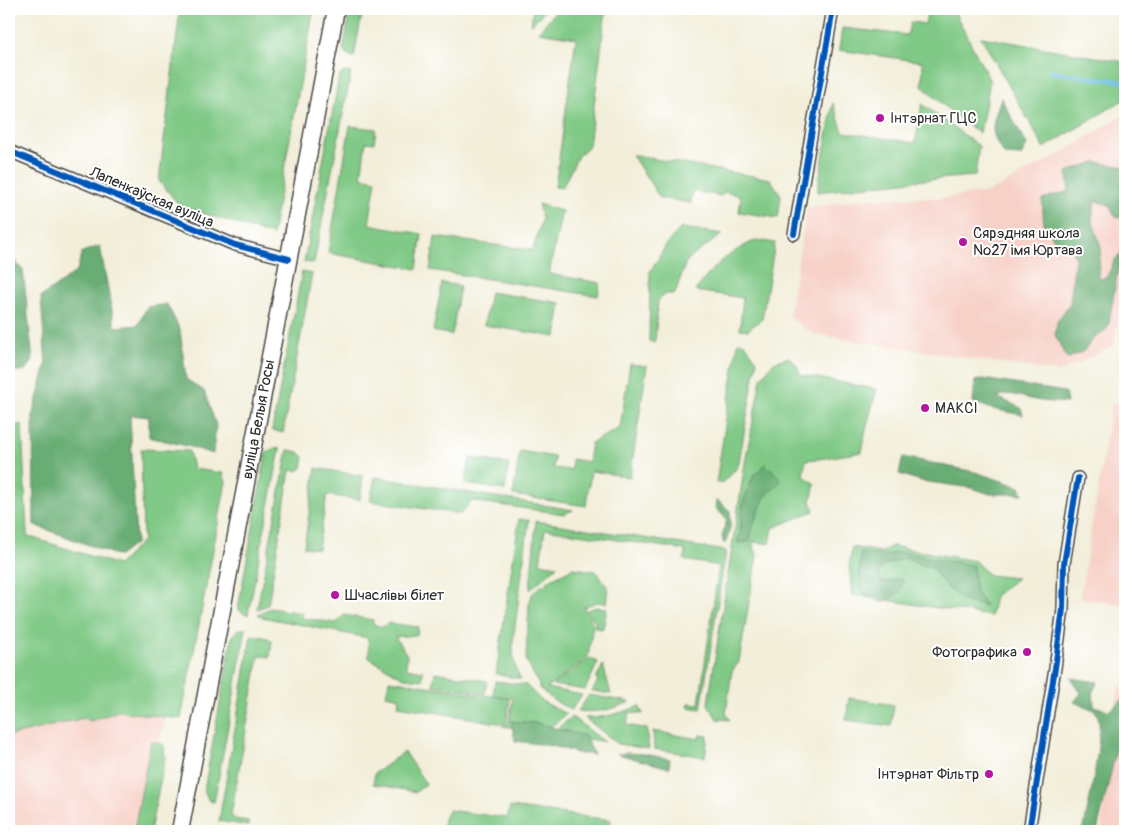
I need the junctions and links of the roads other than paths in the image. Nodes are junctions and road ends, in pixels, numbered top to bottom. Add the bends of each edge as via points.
1 (336, 9) edge
2 (833, 9) edge
3 (9, 151) edge
4 (794, 234) dead end
5 (289, 259) junction
6 (1078, 478) dead end
7 (180, 831) edge
8 (1029, 831) edge

1 - 5 main road, вуліца Белыя Росы
2 - 4 street
3 - 5 street, Лапенкаўская вуліца via 236,245
5 - 7 main road, вуліца Белыя Росы
6 - 8 street via 1064,564 1063,609 1056,661

